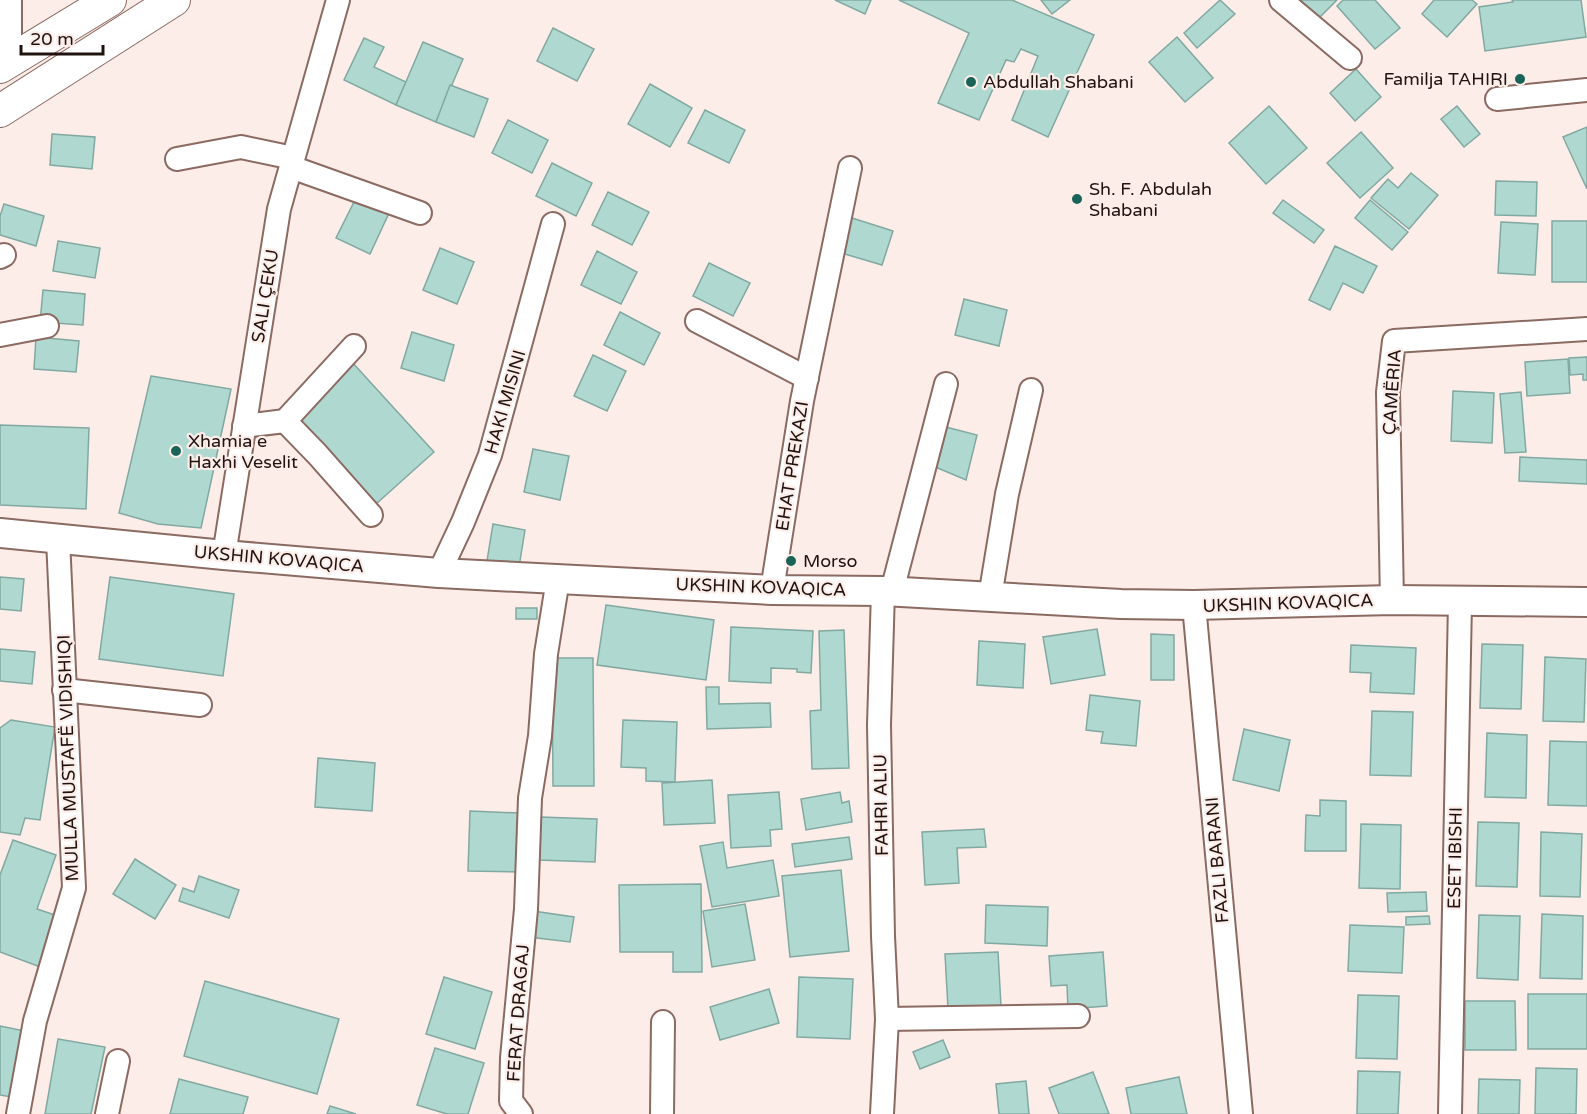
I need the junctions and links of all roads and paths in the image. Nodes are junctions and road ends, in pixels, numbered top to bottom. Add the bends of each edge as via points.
1 (10, 0) edge
2 (110, 0) edge
3 (174, 0) edge
4 (338, 0) edge
5 (1281, 0) edge
6 (1350, 58) dead end
7 (5, 64) edge
8 (1587, 90) edge
9 (1497, 99) dead end
10 (0, 111) edge
11 (177, 159) dead end
12 (292, 162) junction
13 (850, 168) dead end
14 (420, 213) dead end
15 (553, 224) dead end
16 (697, 321) dead end
17 (47, 326) dead end
18 (1587, 329) edge
19 (0, 335) edge
20 (354, 346) dead end
21 (807, 378) junction
22 (946, 384) dead end
23 (1031, 390) dead end
24 (285, 422) junction
25 (244, 426) junction
26 (371, 514) dead end
27 (0, 533) edge
28 (58, 539) junction
29 (224, 555) junction
30 (439, 573) junction
31 (558, 579) junction
32 (772, 590) junction
33 (888, 591) junction
34 (990, 597) junction
35 (1392, 600) junction
36 (1460, 602) junction
37 (1587, 602) edge
38 (1194, 605) junction
39 (64, 690) junction
40 (200, 705) dead end
41 (1078, 1016) dead end
42 (887, 1019) junction
43 (663, 1022) dead end
44 (118, 1062) dead end
45 (18, 1114) edge
46 (107, 1114) edge
47 (521, 1114) edge
48 (662, 1114) edge
49 (882, 1114) edge
50 (1241, 1114) edge
51 (1450, 1114) edge

1 - 7 street
2 - 7 main road
3 - 10 main road
4 - 12 street, SALI ÇEKU
5 - 6 street
8 - 9 street
11 - 12 street via 241,147
12 - 14 street
12 - 25 street, SALI ÇEKU via 279,209
13 - 21 street, EHAT PREKAZI
15 - 30 street, HAKI MISINI via 490,455
16 - 21 street, EHAT PREKAZI
17 - 19 street
18 - 35 street, ÇAMËRIA via 1394,341 1388,392
20 - 24 street
21 - 32 street, EHAT PREKAZI
22 - 33 street
23 - 34 street via 1007,494
24 - 25 street
24 - 26 street
25 - 29 street, SALI ÇEKU
27 - 28 street, UKSHIN KOVAQICA
28 - 29 street, UKSHIN KOVAQICA
28 - 39 street, MULLA MUSTAFË VIDISHIQI
29 - 30 street, UKSHIN KOVAQICA
30 - 31 street, UKSHIN KOVAQICA
31 - 32 street, UKSHIN KOVAQICA
31 - 47 street, FERAT DRAGAJ via 530,798 526,909 512,1058 511,1101
32 - 33 street, UKSHIN KOVAQICA
33 - 34 street, UKSHIN KOVAQICA
33 - 42 street, FAHRI ALIU via 879,725
34 - 38 street, UKSHIN KOVAQICA
35 - 36 street, UKSHIN KOVAQICA
35 - 38 street, UKSHIN KOVAQICA
36 - 37 street, UKSHIN KOVAQICA
36 - 51 street, ESET IBISHI
38 - 50 street, FAZLI BARANI
39 - 40 street
39 - 45 street, MULLA MUSTAFË VIDISHIQI via 75,888 35,1021
41 - 42 street
42 - 49 street, FAHRI ALIU
43 - 48 street
44 - 46 street

